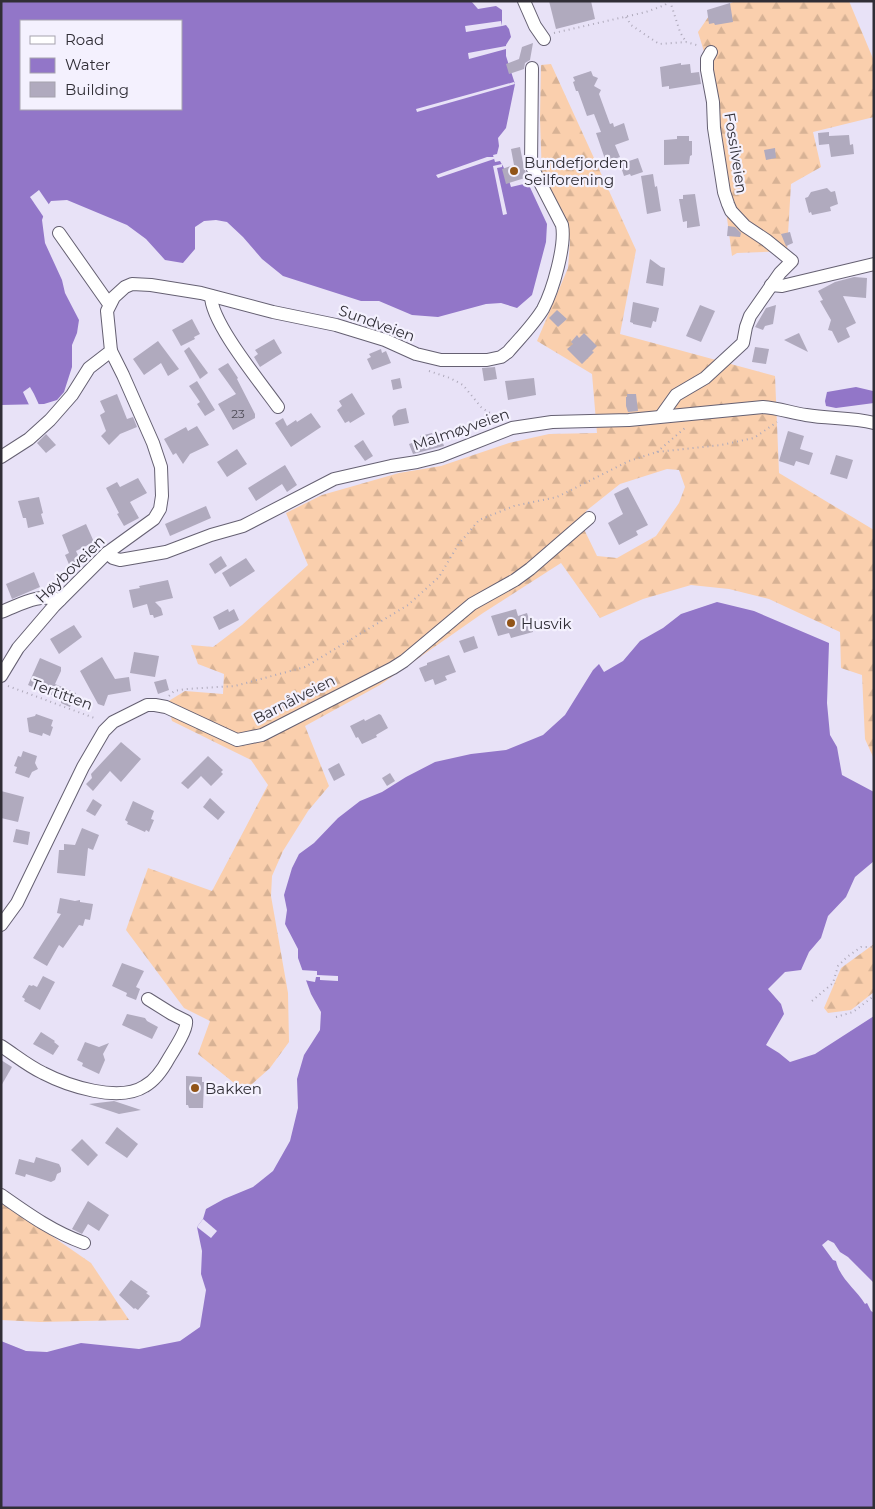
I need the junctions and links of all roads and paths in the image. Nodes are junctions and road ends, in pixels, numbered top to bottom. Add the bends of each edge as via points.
1 (524, 1) edge
2 (669, 1) edge
3 (626, 16) junction
4 (544, 39) joint
5 (686, 42) junction
6 (711, 52) joint
7 (532, 68) dead end
8 (59, 233) dead end
9 (874, 264) edge
10 (771, 286) junction
11 (211, 296) junction
12 (109, 304) junction
13 (111, 351) junction
14 (423, 368) dead end
15 (278, 406) dead end
16 (790, 411) junction
17 (702, 413) junction
18 (662, 416) junction
19 (874, 423) edge
20 (525, 425) junction
21 (656, 453) junction
22 (1, 457) edge
23 (589, 518) dead end
24 (107, 552) junction
25 (60, 600) junction
26 (1, 612) edge
27 (4, 680) edge
28 (160, 705) junction
29 (110, 724) junction
30 (1, 925) edge
31 (874, 948) edge
32 (874, 996) edge
33 (148, 999) dead end
34 (812, 1001) dead end
35 (836, 1017) dead end
36 (1, 1046) edge
37 (1, 1195) edge
38 (84, 1243) dead end

1 - 4 street
2 - 3 path via 646,12
2 - 5 path
3 - 4 path
3 - 5 path via 630,25 658,44
5 - 6 path
6 - 10 street, Fossilveien via 706,70 728,204 745,226 792,261
7 - 11 street, Sundveien via 531,165 564,233 559,262 542,309 508,352 487,360 442,360 416,354 359,330
8 - 12 street
9 - 10 street
10 - 18 street, Fossilveien via 750,316 743,343 705,378 676,395
11 - 12 street, Sundveien via 132,284
11 - 15 street via 211,304 242,360
12 - 13 street via 107,320
13 - 22 street via 89,368 72,396 50,420 29,439
13 - 24 street, Høyboveien via 153,442 161,467 162,496 154,519
14 - 20 path via 463,385 488,412
16 - 17 street, Malmøyveien via 763,407
16 - 19 street, Malmøyveien
16 - 21 path via 754,438
17 - 18 street, Malmøyveien
17 - 21 path
18 - 20 street, Malmøyveien
20 - 24 street, Malmøyveien via 442,456 334,479 252,522 166,552 120,560
21 - 28 path via 629,461 557,498 514,506 479,520 458,545 439,576 408,605 305,668 235,686 174,691
23 - 28 street, Barnålveien via 530,569 472,604 404,661 262,735 237,740
24 - 25 street, Høyboveien
25 - 26 street via 41,597
25 - 27 street, Høyboveien via 22,643
27 - 29 path, Tertitten
28 - 29 street via 148,705
29 - 30 street via 83,767 16,903
31 - 34 path via 861,947 847,957 838,966 834,983
32 - 35 path via 853,1012
33 - 36 street via 186,1021 187,1026 156,1077 135,1091 107,1092 68,1085 41,1073
37 - 38 street via 62,1235

